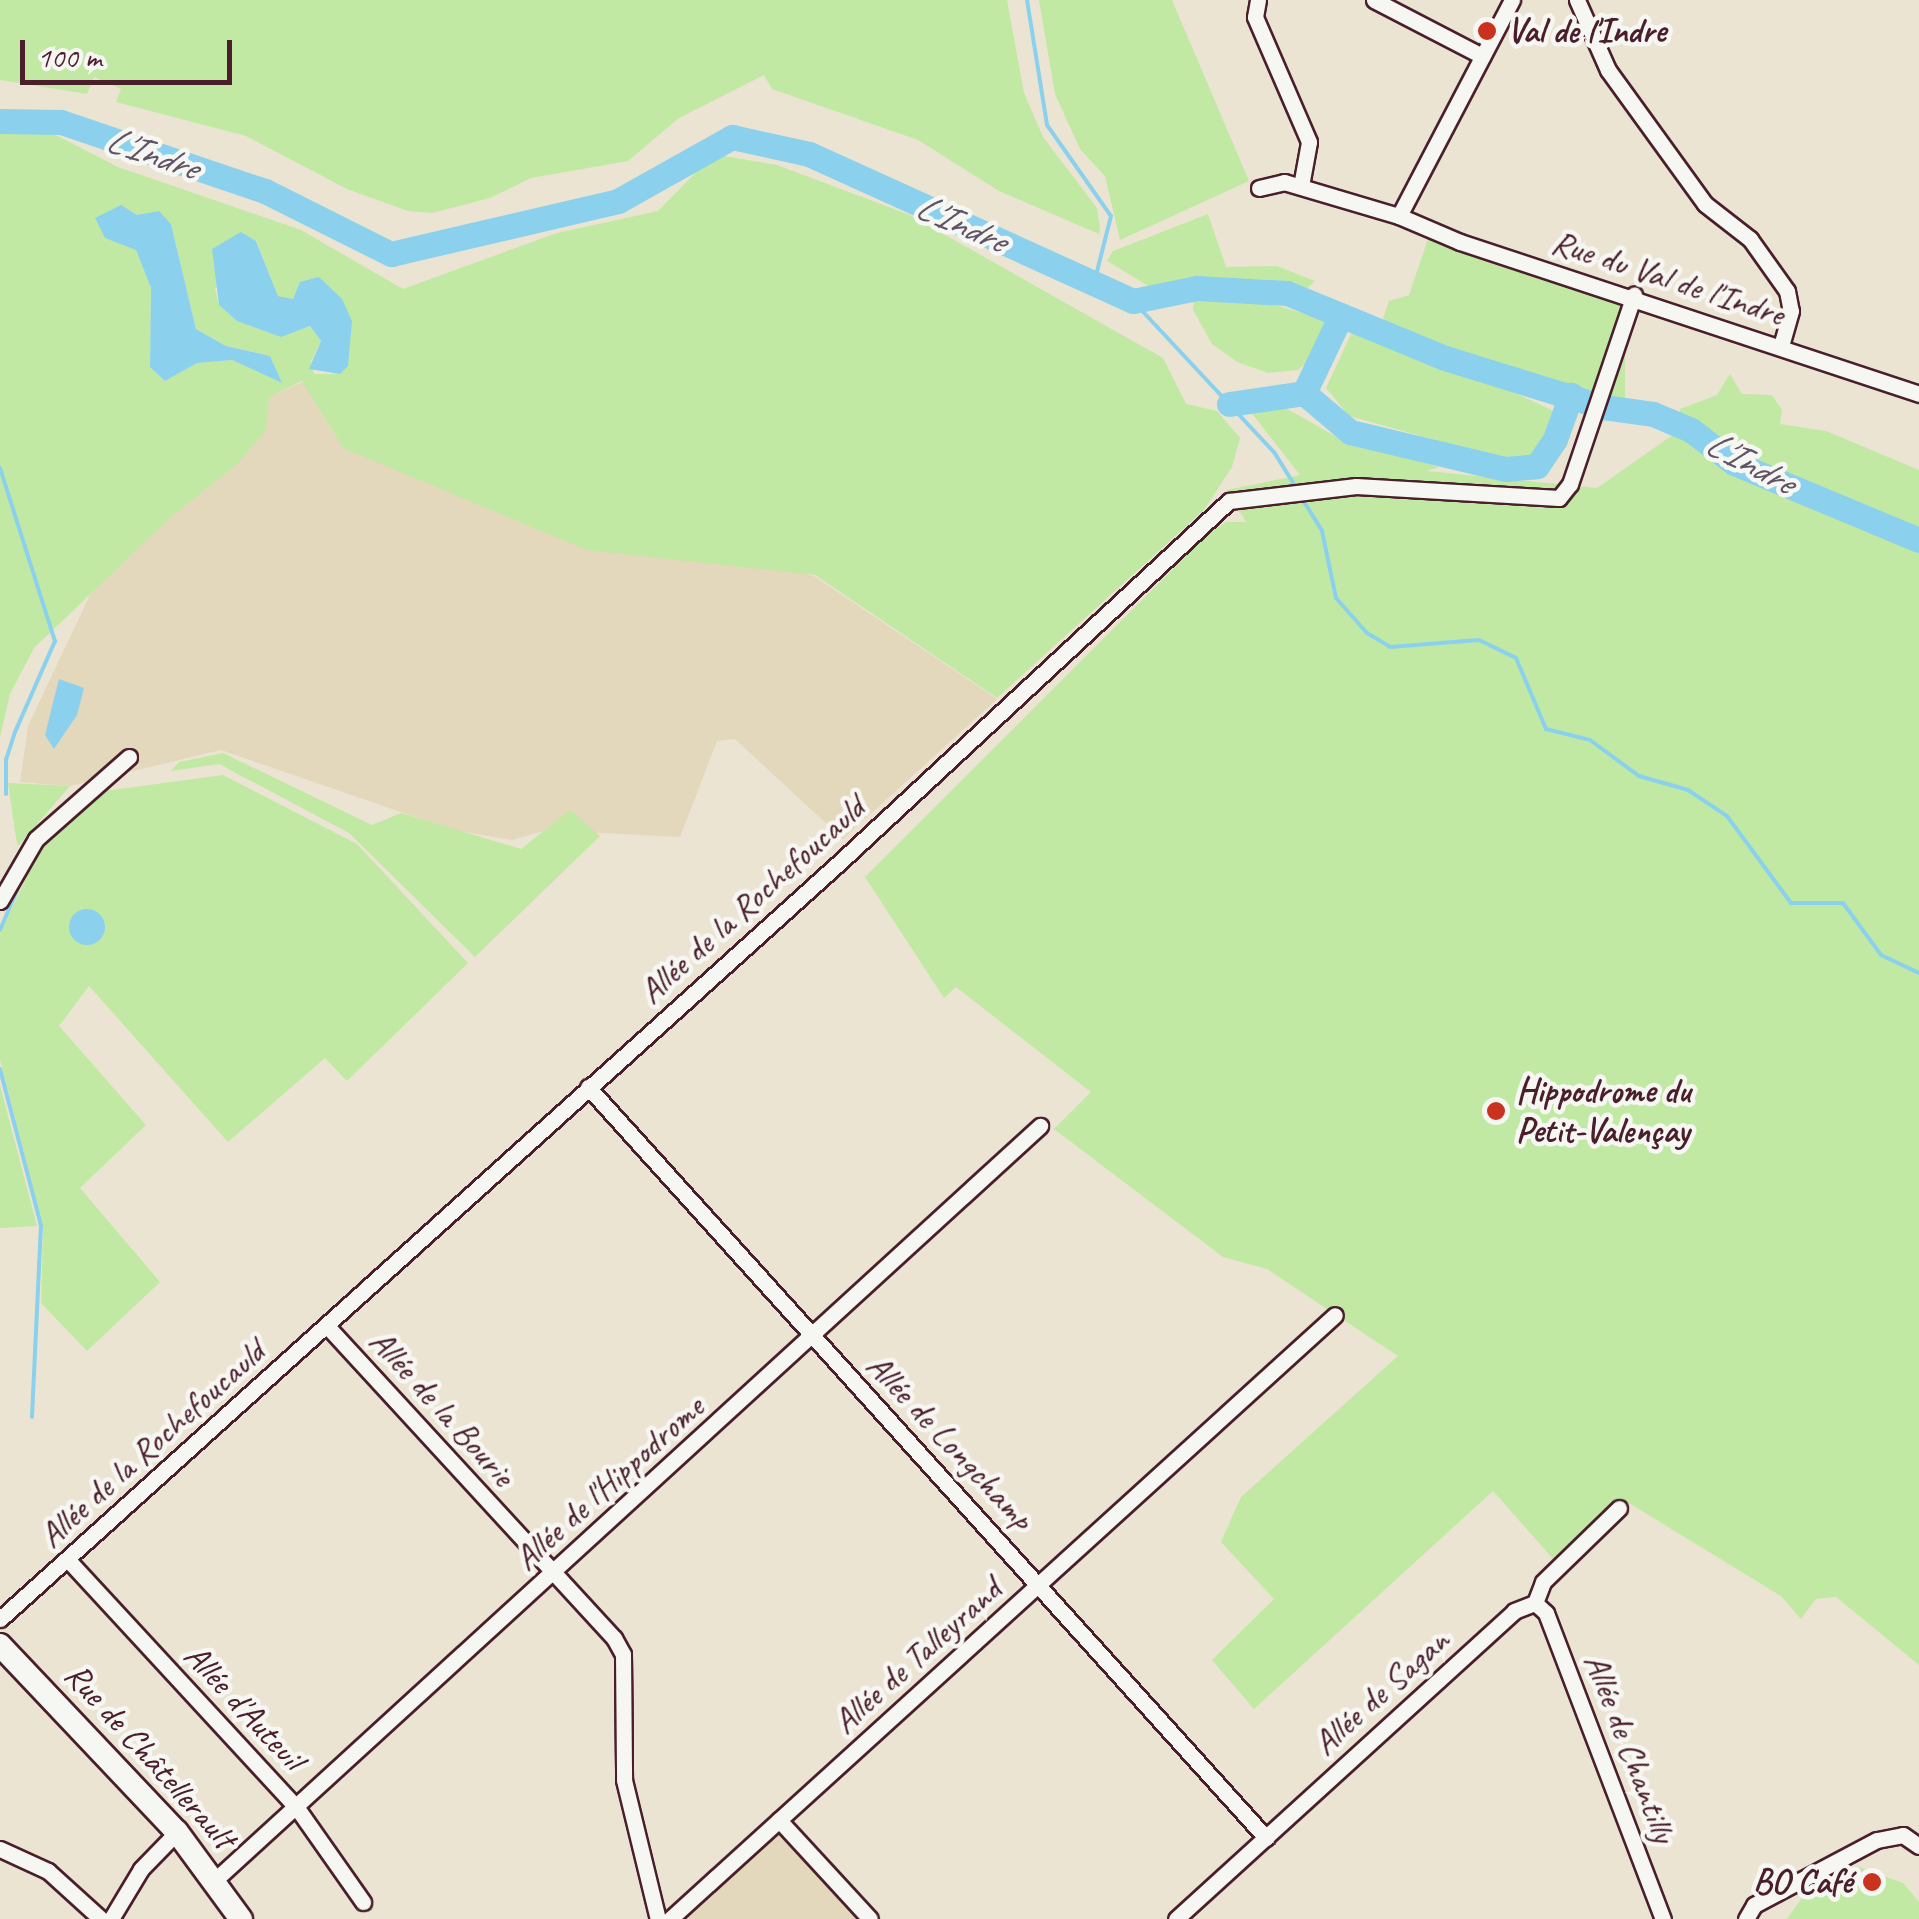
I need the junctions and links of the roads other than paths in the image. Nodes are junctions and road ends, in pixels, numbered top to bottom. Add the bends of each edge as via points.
1 (1258, 0) edge
2 (1374, 0) edge
3 (1512, 0) edge
4 (1576, 0) edge
5 (1482, 56) junction
6 (1300, 186) junction
7 (1258, 188) dead end
8 (1399, 216) junction
9 (1634, 295) junction
10 (1781, 346) junction
11 (1919, 394) edge
12 (129, 756) dead end
13 (0, 902) edge
14 (588, 1087) junction
15 (1040, 1126) dead end
16 (1334, 1315) dead end
17 (327, 1326) junction
18 (813, 1338) junction
19 (1619, 1508) dead end
20 (69, 1561) junction
21 (552, 1575) junction
22 (1041, 1586) junction
23 (1535, 1603) junction
24 (0, 1618) edge
25 (0, 1646) edge
26 (297, 1808) junction
27 (779, 1820) junction
28 (177, 1832) junction
29 (1266, 1838) junction
30 (1919, 1846) edge
31 (0, 1849) edge
32 (215, 1880) junction
33 (363, 1902) dead end
34 (101, 1919) edge
35 (111, 1919) edge
36 (242, 1919) edge
37 (658, 1919) edge
38 (670, 1919) edge
39 (870, 1919) edge
40 (1176, 1919) edge
41 (1663, 1919) edge
42 (1746, 1919) edge

1 - 6 street via 1254,18 1309,142
2 - 5 street
3 - 5 street
4 - 10 street via 1608,70 1694,189 1750,239 1787,291 1791,311
5 - 8 street
6 - 7 street, Rue du Val de l'Indre
6 - 8 street, Rue du Val de l'Indre
8 - 9 street, Rue du Val de l'Indre via 1460,242
9 - 10 street, Rue du Val de l'Indre
9 - 14 street, Allée de la Rochefoucauld via 1570,484 1558,498 1356,486 1229,501
10 - 11 street, Rue du Val de l'Indre
12 - 13 street via 36,839
14 - 17 street, Allée de la Rochefoucauld
14 - 18 street, Allée de Longchamp
15 - 18 street, Allée de l'Hippodrome
16 - 22 street, Allée de Talleyrand
17 - 20 street, Allée de la Rochefoucauld
17 - 21 street, Allée de la Bourie
18 - 21 street, Allée de l'Hippodrome
18 - 22 street, Allée de Longchamp
19 - 23 street, Allée de Sagan via 1542,1582
20 - 24 street, Allée de la Rochefoucauld
20 - 26 street, Allée d'Auteuil
21 - 26 street, Allée de l'Hippodrome
21 - 37 street, Allée de la Bourie via 623,1654 624,1780
22 - 27 street, Allée de Talleyrand
22 - 29 street, Allée de Longchamp
23 - 29 street, Allée de Sagan via 1514,1612
23 - 41 street, Allée de Chantilly via 1546,1613
25 - 28 main road, Rue de Châtellerault
26 - 32 street, Allée de l'Hippodrome
26 - 33 street, Allée d'Auteuil
27 - 38 street, Allée de Talleyrand
27 - 39 street
28 - 32 main road, Rue de Châtellerault
28 - 35 street via 141,1870
29 - 40 street, Allée de Sagan
30 - 42 street via 1903,1835 1877,1840 1754,1905
31 - 34 street via 48,1870
32 - 36 main road, Rue de Châtellerault

